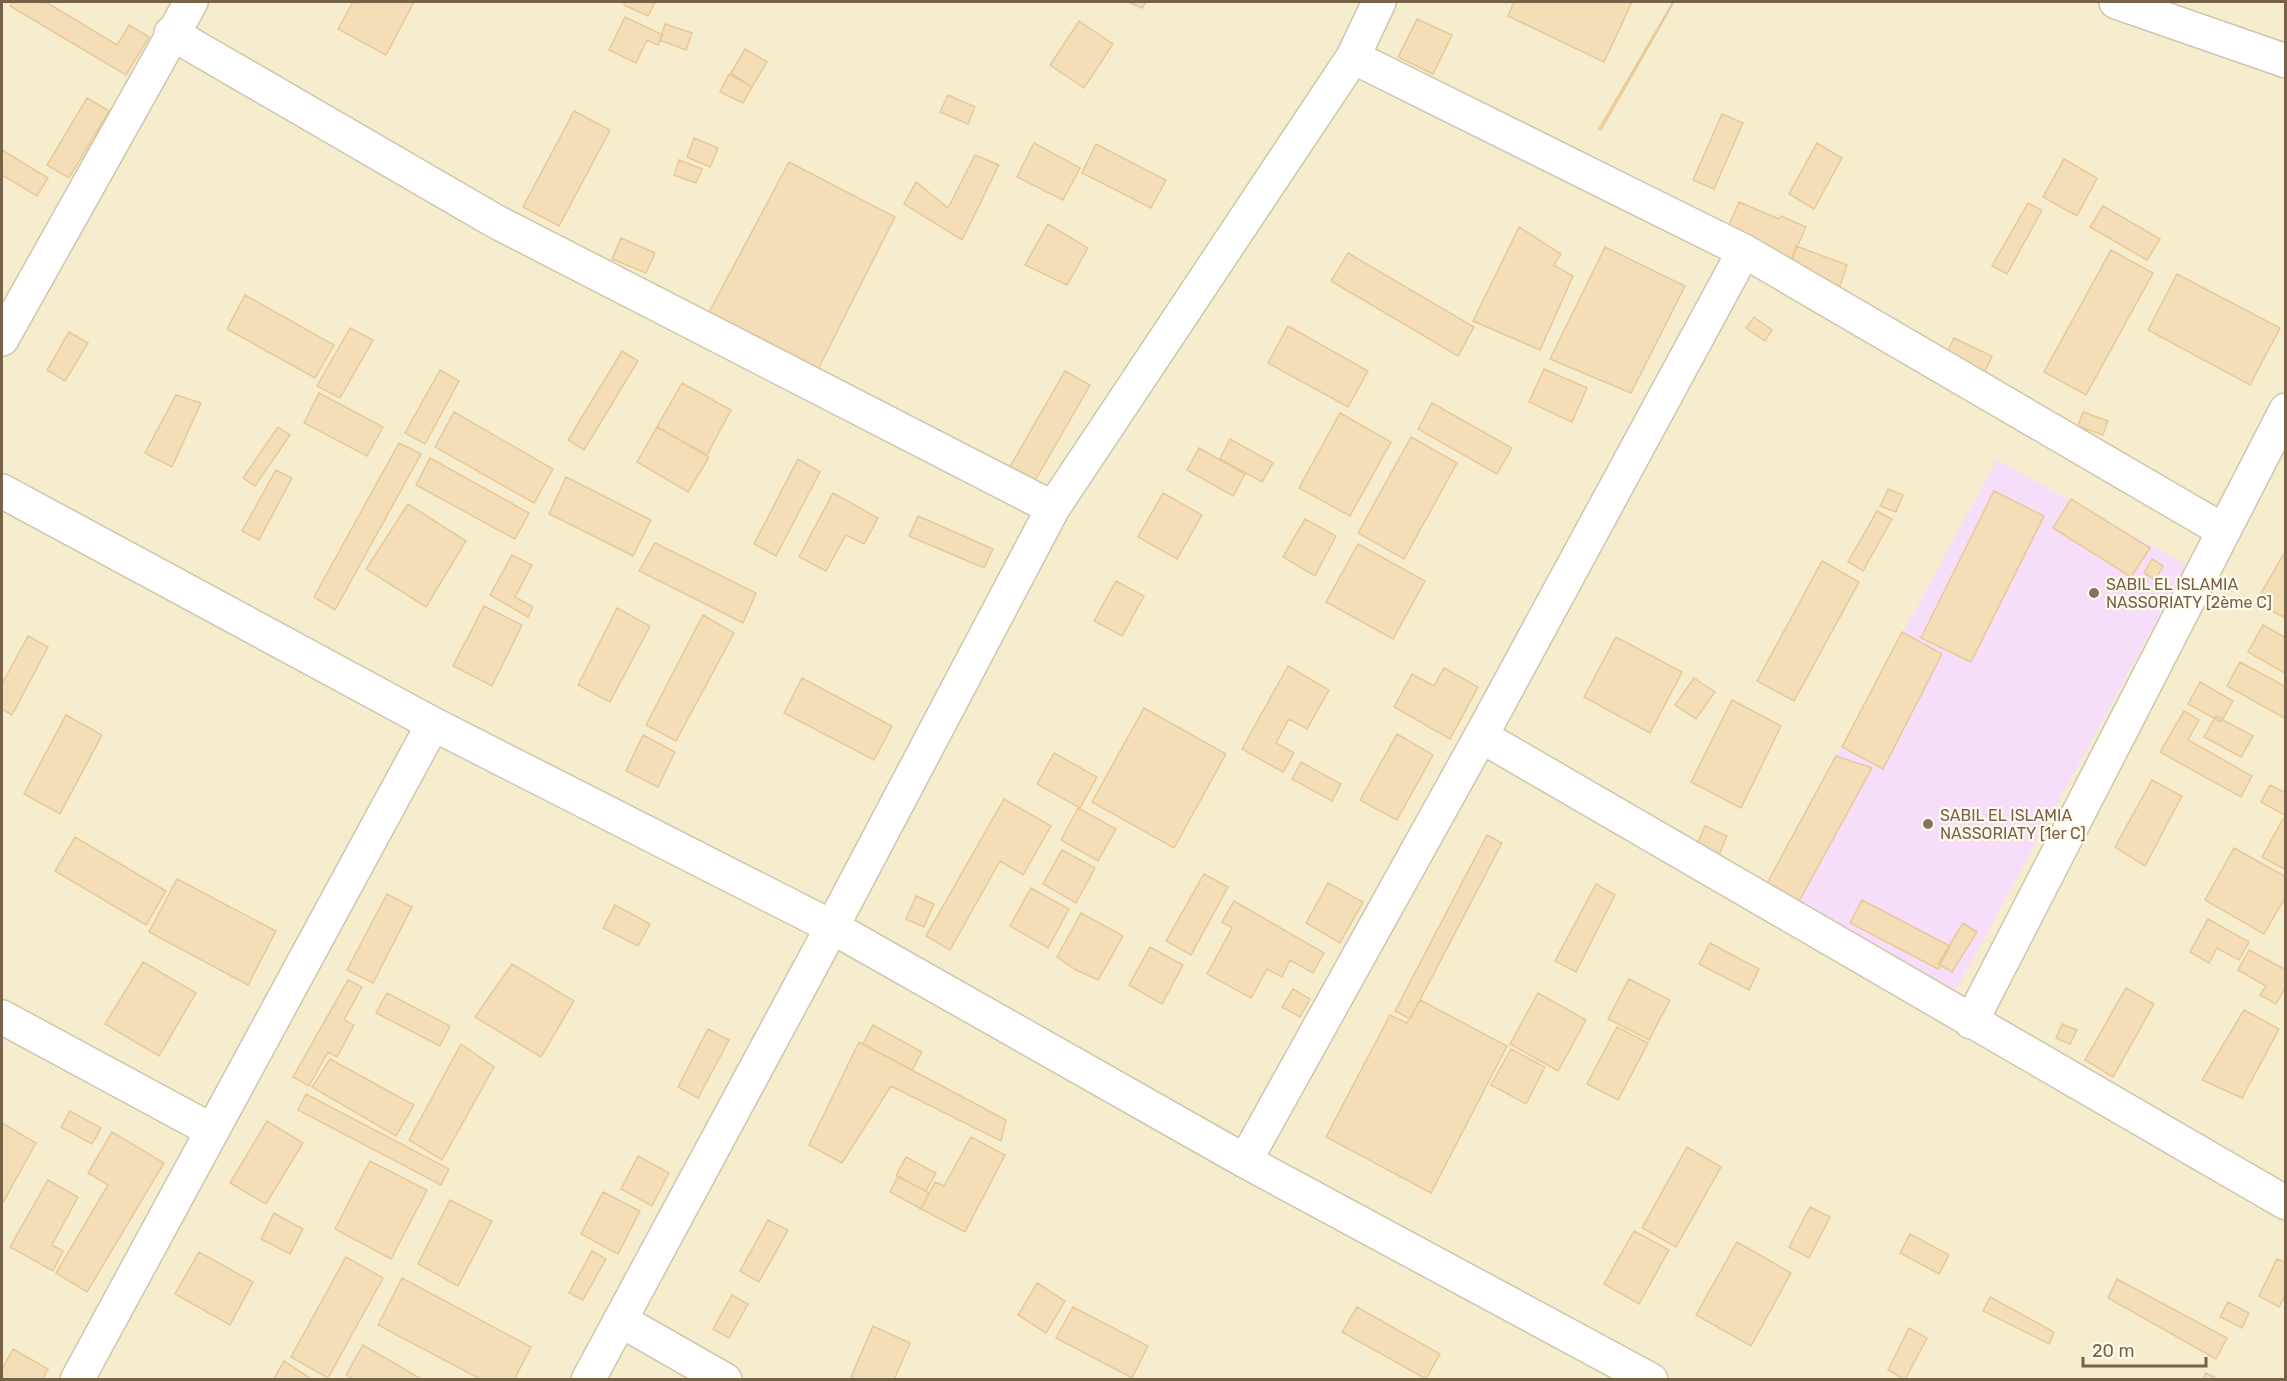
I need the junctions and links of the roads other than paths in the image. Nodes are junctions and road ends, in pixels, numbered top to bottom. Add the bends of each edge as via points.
1 (191, 2) edge
2 (1379, 2) edge
3 (2116, 2) edge
4 (171, 33) junction
5 (1353, 57) junction
6 (2286, 61) edge
7 (1744, 251) junction
8 (2, 339) edge
9 (2286, 410) edge
10 (2, 492) edge
11 (1053, 508) junction
12 (2224, 531) junction
13 (433, 724) junction
14 (1481, 736) junction
15 (832, 927) junction
16 (2, 1017) edge
17 (1971, 1022) junction
18 (211, 1130) junction
19 (1245, 1161) junction
20 (2286, 1203) edge
21 (620, 1320) junction
22 (77, 1380) edge
23 (588, 1380) edge
24 (725, 1380) edge
25 (1651, 1380) edge

1 - 4 street
2 - 5 street
3 - 6 street
4 - 8 street
4 - 11 street via 495,221
5 - 7 street
5 - 11 street
7 - 12 street
7 - 14 street
9 - 12 street
10 - 13 street
11 - 15 street
12 - 17 street
13 - 15 street
13 - 18 street
14 - 17 street
14 - 19 street
15 - 19 street
15 - 21 street
16 - 18 street
17 - 20 street
18 - 22 street
19 - 25 street
21 - 23 street
21 - 24 street

